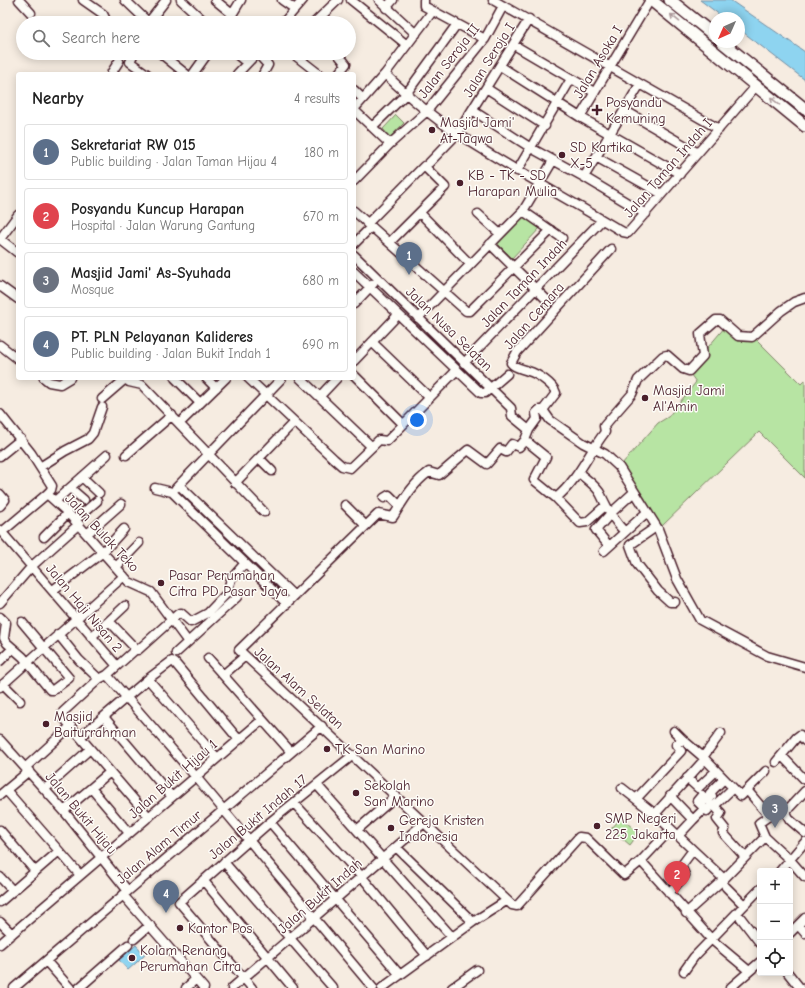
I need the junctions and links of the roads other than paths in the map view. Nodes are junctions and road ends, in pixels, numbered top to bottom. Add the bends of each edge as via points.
1 (19, 0) edge
2 (83, 0) edge
3 (124, 0) edge
4 (166, 0) edge
5 (181, 0) edge
6 (215, 0) edge
7 (241, 0) edge
8 (282, 0) edge
9 (303, 0) edge
10 (338, 0) edge
11 (351, 0) edge
12 (380, 0) edge
13 (393, 0) edge
14 (424, 0) edge
15 (493, 0) edge
16 (650, 0) edge
17 (670, 0) edge
18 (504, 6) junction
19 (386, 8) junction
20 (295, 9) junction
21 (432, 12) junction
22 (31, 13) dead end
23 (232, 14) joint
24 (104, 16) edge
25 (141, 16) edge
26 (153, 16) edge
27 (198, 16) edge
28 (289, 16) edge
29 (321, 16) edge
30 (529, 19) junction
31 (458, 24) junction
32 (709, 31) edge
33 (416, 34) junction
34 (485, 39) junction
35 (407, 45) junction
36 (514, 45) junction
37 (729, 48) edge
38 (131, 60) edge
39 (169, 60) edge
40 (203, 60) edge
41 (243, 60) edge
42 (250, 60) edge
43 (263, 60) edge
44 (301, 60) edge
45 (343, 60) edge
46 (119, 61) dead end
47 (247, 63) junction
48 (500, 66) junction
49 (609, 66) junction
50 (112, 72) edge
51 (142, 72) edge
52 (184, 72) edge
53 (194, 72) edge
54 (239, 72) edge
55 (264, 72) edge
56 (316, 72) edge
57 (340, 72) edge
58 (385, 74) junction
59 (571, 79) junction
60 (640, 84) junction
61 (757, 85) junction
62 (486, 88) junction
63 (356, 92) edge
64 (594, 92) junction
65 (406, 94) junction
66 (363, 99) junction
67 (558, 103) junction
68 (356, 108) edge
69 (805, 109) edge
70 (472, 110) junction
71 (624, 110) junction
72 (427, 111) junction
73 (356, 112) edge
74 (580, 117) junction
75 (545, 126) junction
76 (805, 126) edge
77 (372, 128) junction
78 (719, 129) junction
79 (457, 134) junction
80 (609, 134) junction
81 (390, 144) junction
82 (531, 148) junction
83 (698, 153) junction
84 (596, 157) junction
85 (426, 164) junction
86 (551, 164) dead end
87 (517, 171) junction
88 (680, 174) junction
89 (584, 177) junction
90 (356, 179) edge
91 (539, 182) junction
92 (662, 194) junction
93 (523, 211) junction
94 (356, 213) edge
95 (420, 213) junction
96 (478, 214) dead end
97 (646, 214) junction
98 (16, 217) edge
99 (602, 220) junction
100 (369, 225) junction
101 (551, 230) junction
102 (500, 234) junction
103 (562, 238) dead end
104 (0, 239) edge
105 (356, 241) edge
106 (390, 242) junction
107 (490, 244) junction
108 (611, 250) dead end
109 (16, 251) edge
110 (356, 257) edge
111 (470, 264) junction
112 (513, 267) junction
113 (356, 274) edge
114 (378, 279) junction
115 (0, 286) edge
116 (370, 287) junction
117 (535, 289) junction
118 (444, 291) junction
119 (16, 298) edge
120 (805, 298) edge
121 (356, 302) edge
122 (549, 302) dead end
123 (398, 315) junction
124 (418, 318) junction
125 (372, 342) junction
126 (0, 345) edge
127 (16, 357) edge
128 (356, 359) edge
129 (464, 363) junction
130 (456, 370) junction
131 (507, 374) dead end
132 (356, 377) edge
133 (46, 380) edge
134 (67, 380) edge
135 (123, 380) edge
136 (127, 380) edge
137 (177, 380) edge
138 (208, 380) edge
139 (224, 380) edge
140 (250, 380) edge
141 (280, 380) edge
142 (302, 380) edge
143 (336, 380) edge
144 (216, 388) junction
145 (491, 388) junction
146 (266, 395) junction
147 (320, 396) junction
148 (429, 397) junction
149 (200, 403) junction
150 (543, 410) junction
151 (0, 414) edge
152 (172, 415) junction
153 (182, 421) dead end
154 (294, 422) junction
155 (403, 424) junction
156 (529, 430) junction
157 (21, 439) junction
158 (525, 440) junction
159 (372, 447) junction
160 (593, 448) junction
161 (107, 455) dead end
162 (126, 455) dead end
163 (208, 455) junction
164 (0, 456) edge
165 (259, 458) junction
166 (40, 467) junction
167 (272, 471) dead end
168 (579, 472) junction
169 (82, 477) junction
170 (235, 483) junction
171 (179, 485) junction
172 (70, 488) junction
173 (154, 488) dead end
174 (172, 492) junction
175 (634, 492) junction
176 (47, 494) junction
177 (384, 498) dead end
178 (556, 498) junction
179 (84, 500) dead end
180 (55, 501) junction
181 (121, 504) dead end
182 (345, 505) dead end
183 (606, 505) junction
184 (400, 506) junction
185 (264, 512) dead end
186 (68, 513) junction
187 (611, 513) junction
188 (646, 513) junction
189 (77, 522) junction
190 (217, 523) junction
191 (365, 525) junction
192 (656, 526) junction
193 (124, 529) dead end
194 (210, 530) junction
195 (1, 531) edge
196 (624, 532) junction
197 (88, 534) junction
198 (44, 537) dead end
199 (139, 543) dead end
200 (103, 552) junction
201 (244, 564) junction
202 (32, 566) junction
203 (117, 566) junction
204 (124, 576) junction
205 (53, 590) junction
206 (294, 596) junction
207 (237, 597) dead end
208 (675, 602) dead end
209 (0, 603) edge
210 (286, 604) junction
211 (125, 606) dead end
212 (0, 617) edge
213 (76, 618) junction
214 (109, 621) junction
215 (171, 621) junction
216 (22, 622) dead end
217 (58, 634) junction
218 (91, 637) junction
219 (188, 642) junction
220 (44, 647) junction
221 (133, 648) junction
222 (12, 649) junction
223 (176, 653) dead end
224 (244, 657) junction
225 (208, 658) dead end
226 (0, 661) edge
227 (27, 662) junction
228 (116, 666) junction
229 (805, 667) edge
230 (107, 675) junction
231 (223, 675) junction
232 (99, 679) junction
233 (148, 679) junction
234 (2, 685) edge
235 (127, 697) junction
236 (20, 701) dead end
237 (104, 717) junction
238 (262, 720) junction
239 (71, 726) junction
240 (322, 726) junction
241 (674, 732) dead end
242 (721, 733) dead end
243 (80, 737) junction
244 (803, 737) edge
245 (682, 739) junction
246 (238, 740) junction
247 (1, 742) edge
248 (90, 749) junction
249 (290, 752) junction
250 (353, 755) junction
251 (217, 758) junction
252 (704, 758) junction
253 (28, 769) junction
254 (716, 771) junction
255 (766, 771) dead end
256 (110, 772) junction
257 (196, 777) junction
258 (687, 778) junction
259 (724, 779) junction
260 (805, 780) edge
261 (317, 785) junction
262 (91, 788) junction
263 (622, 788) dead end
264 (733, 788) junction
265 (45, 789) junction
266 (747, 790) junction
267 (805, 790) edge
268 (3, 792) edge
269 (396, 796) junction
270 (670, 796) junction
271 (172, 797) junction
272 (636, 799) junction
273 (294, 803) junction
274 (714, 806) junction
275 (704, 809) junction
276 (784, 809) junction
277 (223, 810) junction
278 (64, 811) junction
279 (655, 814) junction
280 (149, 816) junction
281 (769, 816) junction
282 (693, 820) junction
283 (270, 822) junction
284 (424, 823) junction
285 (671, 829) junction
286 (0, 830) edge
287 (357, 830) junction
288 (129, 833) junction
289 (805, 833) edge
290 (764, 835) junction
291 (678, 836) junction
292 (249, 841) junction
293 (805, 842) edge
294 (396, 847) junction
295 (693, 850) junction
296 (59, 851) junction
297 (745, 857) junction
298 (101, 858) junction
299 (382, 859) junction
300 (790, 860) junction
301 (641, 861) junction
302 (224, 862) junction
303 (783, 868) edge
304 (35, 871) junction
305 (80, 875) junction
306 (0, 877) edge
307 (362, 877) junction
308 (805, 877) edge
309 (202, 880) junction
310 (725, 883) junction
311 (13, 891) junction
312 (757, 892) edge
313 (126, 893) junction
314 (669, 893) junction
315 (336, 898) junction
316 (506, 901) junction
317 (0, 902) edge
318 (744, 906) junction
319 (686, 912) junction
320 (737, 913) junction
321 (313, 918) junction
322 (805, 918) edge
323 (0, 922) edge
324 (473, 922) junction
325 (150, 925) junction
326 (798, 926) junction
327 (793, 930) edge
328 (805, 933) edge
329 (12, 934) junction
330 (452, 937) junction
331 (290, 938) junction
332 (134, 939) dead end
333 (712, 940) junction
334 (758, 940) edge
335 (0, 944) edge
336 (128, 945) dead end
337 (427, 956) junction
338 (268, 958) junction
339 (46, 960) junction
340 (757, 964) edge
341 (477, 970) dead end
342 (684, 971) dead end
343 (749, 971) junction
344 (400, 975) junction
345 (790, 976) edge
346 (243, 978) junction
347 (196, 979) junction
348 (14, 988) edge
349 (70, 988) edge
350 (79, 988) edge
351 (186, 988) edge
352 (204, 988) edge
353 (232, 988) edge
354 (252, 988) edge
355 (293, 988) edge
356 (333, 988) edge
357 (373, 988) edge
358 (382, 988) edge
359 (452, 988) edge
360 (730, 988) edge
361 (800, 988) edge

1 - 22 street
2 - 24 street
3 - 25 street
4 - 26 street
5 - 27 street
6 - 23 street
7 - 23 street
8 - 20 street
9 - 20 street
10 - 29 street
11 - 35 street
12 - 19 street
13 - 19 street
14 - 21 street via 424,6
15 - 18 street
16 - 49 street, Jalan Asoka I
61 -> 16 highway
17 - 32 highway
18 - 30 street
18 - 34 street, Jalan Seroja II
19 - 33 street
20 - 28 street
21 - 31 street
21 - 33 street
30 - 36 street, Jalan Seroja I
30 - 49 street
31 - 34 street
31 - 65 street
33 - 35 street
34 - 72 street, Jalan Seroja II
35 - 58 street
36 - 48 street, Jalan Seroja I
36 - 59 street
37 - 69 highway
38 - 51 street via 130,62
39 - 52 street
40 - 53 street
41 - 47 street
42 - 47 street
43 - 55 street via 268,65
44 - 56 street
45 - 57 street via 346,64
46 - 50 street
47 - 54 street
48 - 62 street, Jalan Seroja I
48 - 67 street, Jalan Asoka I
49 - 60 street
49 - 64 street, Jalan Asoka I
58 - 65 street, Jalan Taman Indah I
58 - 66 street
59 - 64 street
59 - 67 street
60 - 71 street
60 - 78 street
76 -> 61 highway
61 - 78 street, Jalan Taman Indah I
62 - 70 street, Jalan Seroja I
62 - 75 street
63 - 66 street
64 - 74 street, Jalan Asoka I
65 - 72 street, Jalan Taman Indah I
65 - 77 street
66 - 68 street
67 - 74 street, Jalan Asoka I
67 - 75 street
70 - 79 street, Jalan Seroja I
70 - 82 street
71 - 80 street
71 - 83 street
72 - 79 street, Jalan Taman Indah I
72 - 81 street, Jalan Seroja II
73 - 77 street
74 - 80 street, Jalan Asoka I
75 - 82 street
77 - 81 street
78 - 83 street, Jalan Taman Indah I
79 - 85 street, Jalan Seroja I
79 - 87 street, Jalan Taman Indah I
80 - 84 street
80 - 88 street, Jalan Asoka I
81 - 90 street, Jalan Seroja II
82 - 87 street
82 - 89 street
83 - 88 street, Jalan Taman Indah I
84 - 89 street
84 - 92 street
85 - 95 street via 445,187
85 - 100 street, Jalan Seroja I
86 - 91 street
87 - 91 street, Jalan Taman Indah I
88 - 92 street, Jalan Taman Indah I
89 - 97 street
91 - 93 street
91 - 99 street, Jalan Taman Indah I
92 - 97 street, Jalan Taman Indah I
93 - 101 street
93 - 102 street
94 - 100 street
95 - 106 street
95 - 111 street
96 - 102 street
97 - 99 street, Jalan Taman Indah I via 628,233
98 - 104 street
99 - 117 street, Jalan Taman Indah
100 - 105 street, Jalan Seroja I
100 - 106 street
101 - 103 street
101 - 112 street
102 - 107 street
104 - 109 street
106 - 118 street
107 - 111 street
107 - 112 street
108 - 150 street, Jalan Cemara via 517,352 511,363 514,368 530,371 554,387 555,397
110 - 114 street, Jalan Nusa Selatan
111 - 118 street
112 - 117 street
112 - 118 street via 468,311
113 - 116 street
114 - 116 street
114 - 124 street, Jalan Nusa Selatan
115 - 119 street
116 - 121 street
116 - 123 street
117 - 122 street
117 - 129 street, Jalan Taman Indah
118 - 124 street
120 - 160 street via 781,311 752,337 738,336 720,320 716,320 700,334 703,356 689,371 666,355 663,356 638,380 632,394 605,424 605,432
123 - 125 street
123 - 130 street
124 - 129 street, Jalan Nusa Selatan
125 - 128 street
125 - 148 street
126 - 127 street
129 - 145 street, Jalan Nusa Selatan
130 - 145 street, Jalan Nusa Selatan via 483,394
130 - 148 street
131 - 145 street, Jalan Nusa Selatan
132 - 155 street
133 - 134 street via 60,384
135 - 166 street via 102,403 93,433 88,439
136 - 152 street via 142,385
137 - 149 street
138 - 144 street
139 - 144 street
140 - 146 street
141 - 146 street
142 - 147 street
143 - 147 street
144 - 149 street
145 - 156 street via 511,408 512,416
146 - 154 street
146 - 163 street
147 - 159 street
148 - 155 street
149 - 153 street
150 - 156 street via 536,413 537,420
150 - 160 street via 550,420
151 - 157 street, Jalan Bulak Teko
152 - 162 street
152 - 163 street
154 - 159 street via 342,466 350,468
154 - 165 street
155 - 159 street via 387,440 381,439
156 - 158 street
157 - 164 street
157 - 166 street, Jalan Bulak Teko
158 - 178 street via 546,457 533,480
158 - 184 street via 519,447 512,444 506,452 500,449 487,464 468,450 439,475 429,472 424,476
160 - 168 street
160 - 175 street via 605,454 619,467
161 - 169 street
163 - 170 street
163 - 171 street
165 - 167 street
165 - 170 street
166 - 176 street, Jalan Bulak Teko via 52,486 52,490
168 - 178 street
168 - 183 street via 601,494
169 - 172 street
169 - 189 street via 98,497
170 - 185 street
171 - 174 street
171 - 190 street
172 - 179 street
172 - 180 street
173 - 174 street
174 - 194 street
175 - 187 street
175 - 188 street
176 - 180 street, Jalan Bulak Teko
176 - 195 street, Jalan Bulak Teko
177 - 184 street via 389,495
178 - 183 street via 581,523 592,518
180 - 186 street, Jalan Bulak Teko
181 - 197 street
182 - 191 street
183 - 187 street
184 - 191 street via 393,517 378,514
186 - 189 street, Jalan Bulak Teko
186 - 198 street
187 - 196 street via 614,522
187 - 196 street via 596,530 607,548
188 - 192 street
188 - 196 street
189 - 197 street, Jalan Bulak Teko
189 - 202 street
190 - 194 street
190 - 206 street
191 - 206 street
192 - 208 street via 630,545 636,564 650,582 670,602
192 - 229 street via 677,579 700,620 767,656
193 - 200 street
194 - 201 street
195 - 202 street, Jalan Haji Nisan 2
197 - 200 street, Jalan Bulak Teko
199 - 203 street
200 - 203 street, Jalan Bulak Teko
200 - 205 street
201 - 210 street
201 - 215 street via 231,579 226,593 208,613 191,622 181,613
202 - 205 street, Jalan Haji Nisan 2
202 - 209 street
203 - 204 street, Jalan Bulak Teko
204 - 213 street
204 - 215 street, Jalan Bulak Teko via 137,587 148,589
205 - 213 street, Jalan Haji Nisan 2
206 - 210 street
207 - 219 street
210 - 224 street, Jalan Alam Selatan via 240,648
211 - 214 street
212 - 222 street via 6,627 4,638
213 - 217 street
213 - 218 street, Jalan Haji Nisan 2
214 - 218 street
214 - 221 street
215 - 219 street, Jalan Bulak Teko
215 - 221 street via 138,650
216 - 220 street
217 - 220 street
217 - 232 street
218 - 228 street, Jalan Haji Nisan 2
219 - 223 street
220 - 227 street
220 - 227 street via 69,678 50,690
221 - 228 street
222 - 226 street
222 - 227 street
224 - 231 street
224 - 240 street, Jalan Alam Selatan
225 - 231 street
227 - 234 street
228 - 230 street
230 - 232 street
230 - 235 street
231 - 238 street
232 - 239 street via 63,712 62,716
233 - 235 street
233 - 246 street via 168,663 175,663
233 - 251 street
234 - 236 street
235 - 237 street
235 - 257 street
237 - 243 street
237 - 271 street
238 - 246 street, Jalan Bukit Hijau 1
238 - 249 street
239 - 243 street
239 - 253 street
240 - 249 street, Jalan Alam Timur
240 - 250 street, Jalan Alam Selatan
241 - 245 street
242 - 252 street
243 - 248 street
244 - 260 street via 796,738 779,759
245 - 252 street
245 - 272 street via 676,745 681,751
246 - 251 street, Jalan Bukit Hijau 1
247 - 253 street, Jalan Bukit Hijau
248 - 256 street
248 - 265 street
249 - 277 street, Jalan Alam Timur
250 - 261 street, Jalan Bukit Indah 17
250 - 269 street, Jalan Alam Selatan
251 - 257 street, Jalan Bukit Hijau 1
252 - 254 street
252 - 258 street
253 - 265 street, Jalan Bukit Hijau
253 - 268 street
254 - 258 street via 700,788
254 - 259 street
255 - 266 street
256 - 262 street
256 - 280 street
257 - 271 street, Jalan Bukit Hijau 1
257 - 277 street
258 - 270 street
259 - 264 street
259 - 275 street via 710,793 712,796 708,801 702,795 697,800
261 - 273 street, Jalan Bukit Indah 17
261 - 287 street
262 - 278 street
262 - 288 street
263 - 272 street
264 - 266 street via 741,796
264 - 274 street
265 - 278 street, Jalan Bukit Hijau
266 - 281 street
267 - 276 street via 790,807
268 - 296 street
269 - 284 street, Jalan Alam Selatan
269 - 287 street
270 - 279 street
270 - 282 street
271 - 280 street, Jalan Bukit Hijau 1
272 - 279 street
273 - 283 street, Jalan Bukit Indah 17
273 - 307 street
274 - 275 street via 707,811
274 - 297 street via 721,813 717,819 725,828 723,833
275 - 282 street
276 - 281 street
276 - 289 street via 790,820
277 - 292 street
277 - 313 street, Jalan Alam Timur
278 - 298 street, Jalan Bukit Hijau
279 - 285 street
280 - 288 street, Jalan Bukit Hijau 1
281 - 290 street via 759,823
282 - 291 street
283 - 292 street, Jalan Bukit Indah 17
283 - 315 street
284 - 294 street, Jalan Bukit Indah
284 - 316 street, Jalan Alam Selatan
285 - 291 street
285 - 301 street
286 - 304 street
287 - 299 street
288 - 298 street, Jalan Bukit Hijau 1
290 - 297 street
290 - 300 street
291 - 295 street
292 - 302 street, Jalan Bukit Indah 17
292 - 321 street
293 - 300 street
294 - 299 street, Jalan Bukit Indah
294 - 324 street
295 - 310 street
295 - 314 street via 681,866 685,875
296 - 304 street
296 - 305 street
297 - 310 street
298 - 305 street, Jalan Bukit Hijau 1
298 - 313 street, Jalan Bukit Hijau
299 - 307 street, Jalan Bukit Indah
299 - 330 street
300 - 303 street
300 - 308 street
301 - 314 street
301 - 316 street via 624,875 586,838 579,837 517,906
302 - 309 street, Jalan Bukit Indah 17
302 - 331 street
304 - 311 street
305 - 329 street, Jalan Bukit Hijau 1
306 - 311 street
307 - 315 street, Jalan Bukit Indah
307 - 337 street
309 - 338 street
309 - 346 street, Jalan Bukit Indah 17 via 180,900 179,905
310 - 318 street
310 - 319 street
311 - 317 street
312 - 318 street
313 - 325 street, Jalan Bukit Hijau
313 - 339 street, Jalan Alam Timur
314 - 319 street
315 - 321 street, Jalan Bukit Indah
315 - 344 street
316 - 324 street
318 - 320 street
319 - 333 street
320 - 333 street
320 - 334 street
321 - 331 street, Jalan Bukit Indah
321 - 357 street
322 - 326 street
323 - 329 street
324 - 330 street
325 - 332 street
325 - 347 street, Jalan Bukit Hijau
326 - 327 street
326 - 328 street
329 - 335 street, Jalan Bukit Hijau 1
330 - 337 street
331 - 338 street, Jalan Bukit Indah
331 - 356 street
333 - 342 street
333 - 343 street
336 - 350 street
337 - 344 street
338 - 346 street, Jalan Bukit Indah
338 - 355 street
339 - 348 street, Jalan Alam Timur
339 - 349 street
340 - 343 street
341 - 359 street
343 - 360 street
344 - 358 street
345 - 361 street
346 - 353 street, Jalan Bukit Indah
346 - 354 street
347 - 351 street
347 - 352 street, Jalan Bukit Hijau

